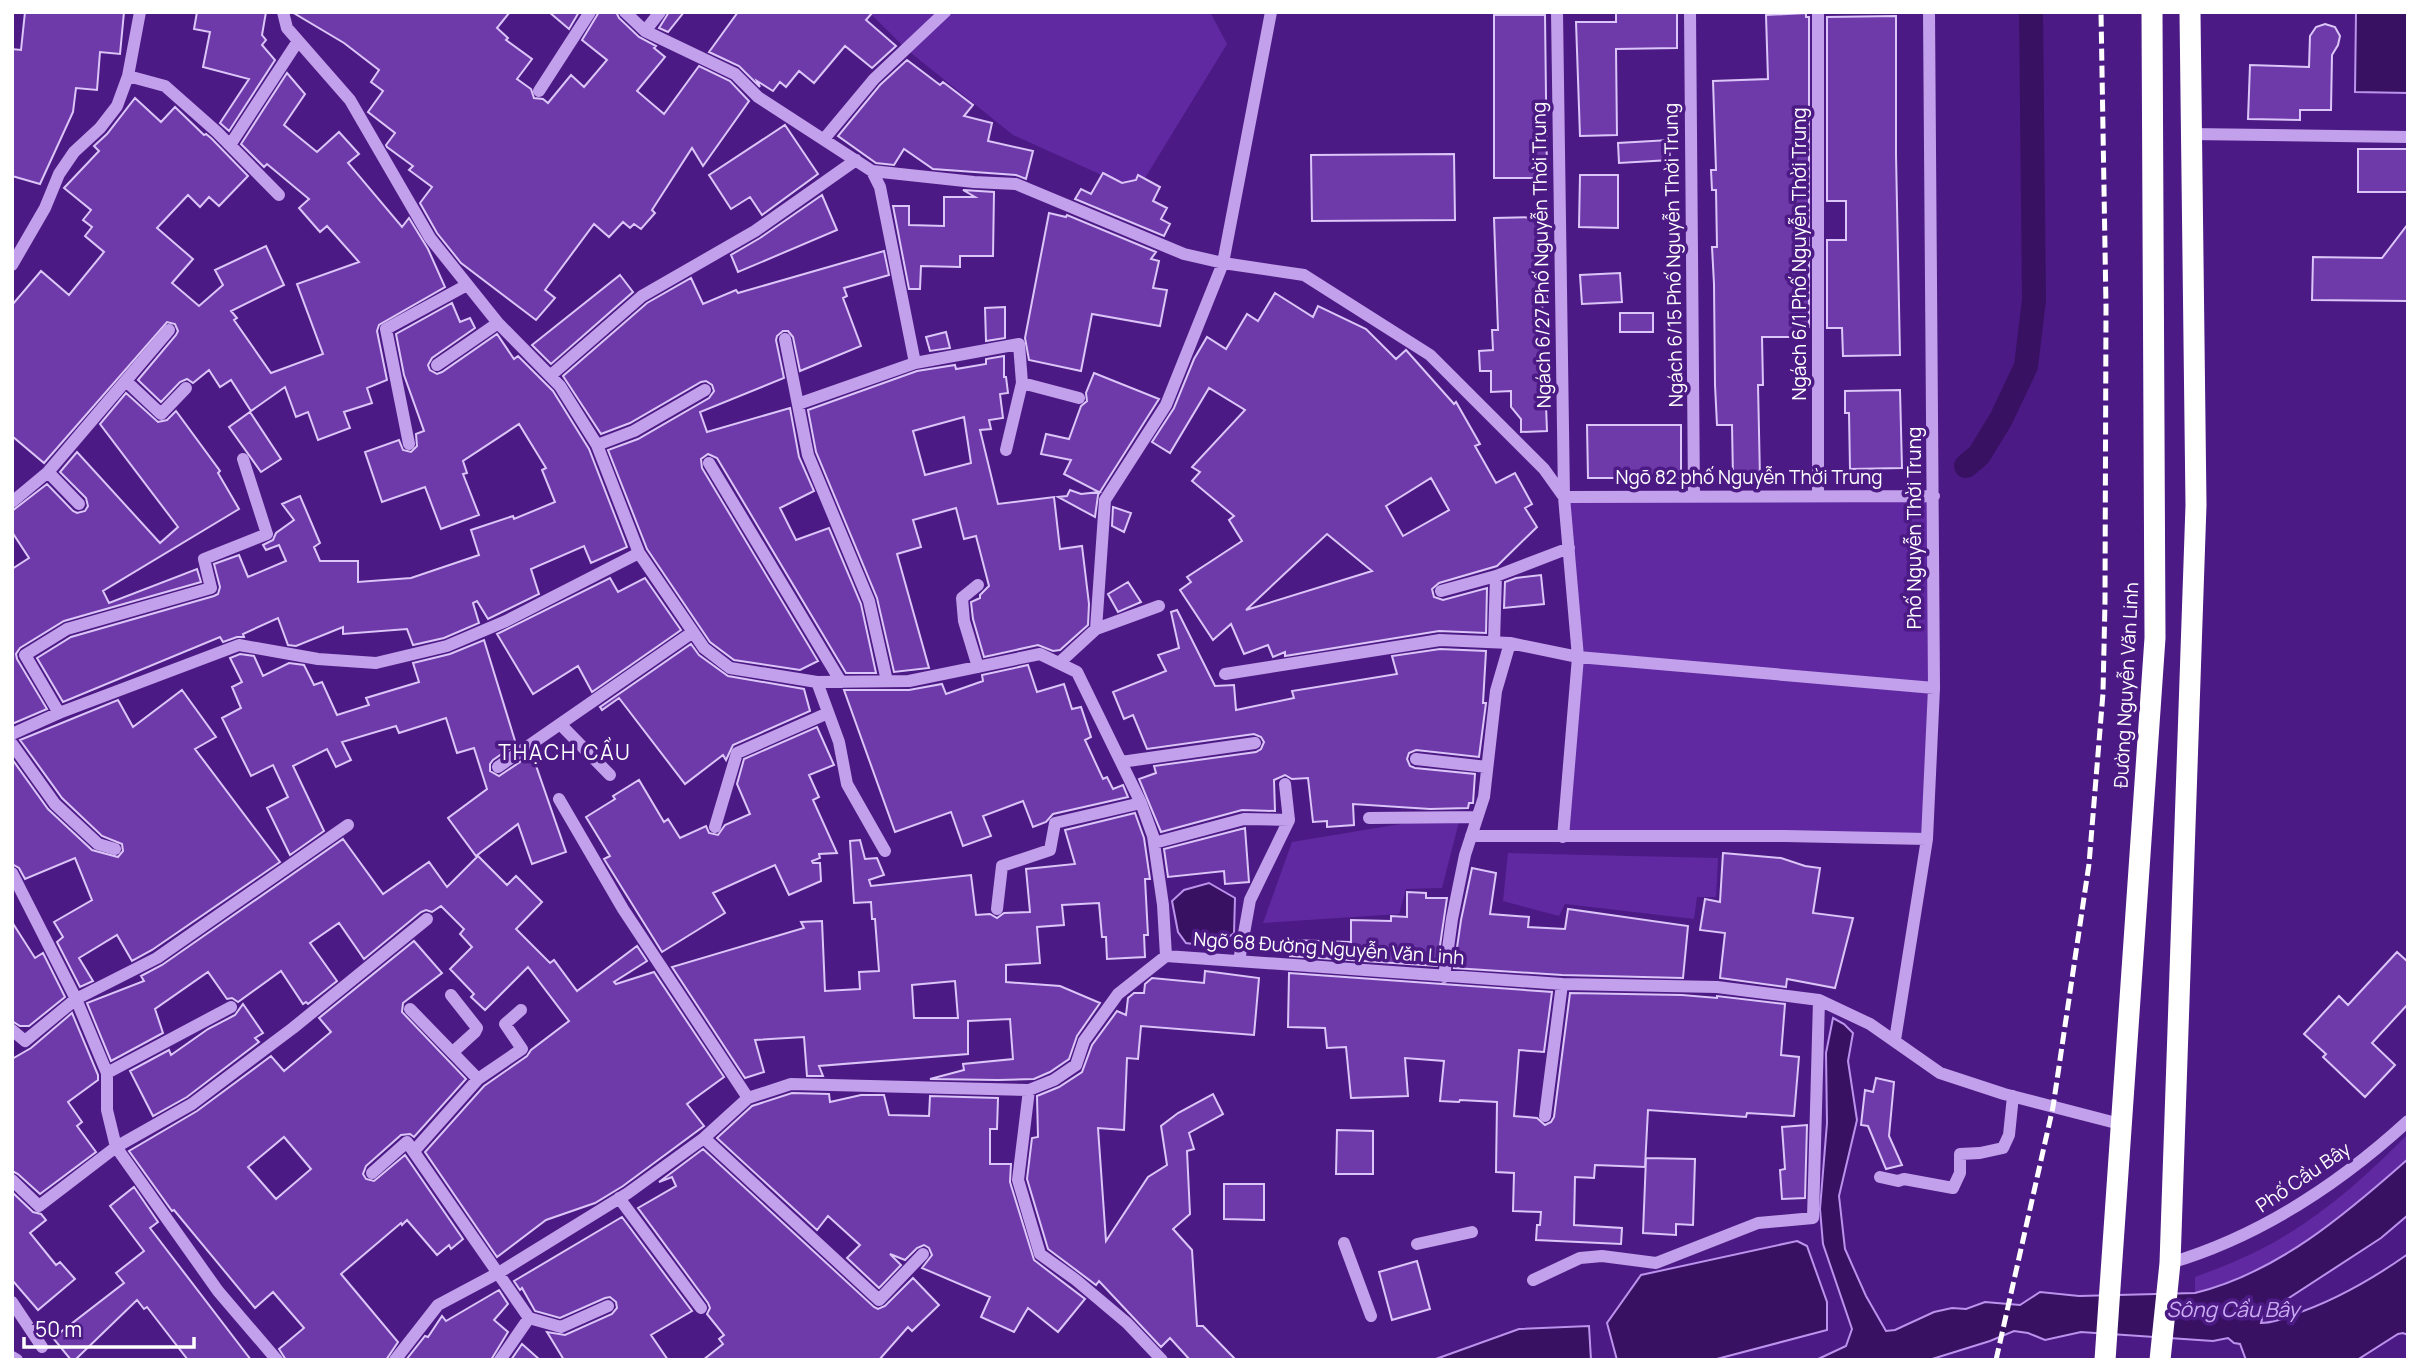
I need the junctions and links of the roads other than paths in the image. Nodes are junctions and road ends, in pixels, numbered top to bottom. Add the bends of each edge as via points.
1 (140, 12) edge
2 (283, 12) edge
3 (590, 12) edge
4 (625, 12) edge
5 (660, 12) edge
6 (945, 12) edge
7 (1271, 12) edge
8 (1556, 12) edge
9 (1690, 12) edge
10 (1818, 12) edge
11 (1929, 12) edge
12 (2152, 12) edge
13 (2190, 12) edge
14 (645, 31) junction
15 (298, 41) junction
16 (128, 76) junction
17 (539, 90) dead end
18 (2190, 134) junction
19 (2408, 137) edge
20 (824, 139) junction
21 (230, 145) junction
22 (856, 160) junction
23 (872, 171) junction
24 (279, 195) dead end
25 (1223, 263) junction
26 (12, 265) edge
27 (467, 285) junction
28 (498, 323) junction
29 (169, 330) dead end
30 (785, 339) dead end
31 (915, 363) junction
32 (437, 365) dead end
33 (550, 376) junction
34 (126, 381) junction
35 (1022, 383) junction
36 (186, 388) dead end
37 (705, 390) dead end
38 (1079, 398) dead end
39 (798, 404) junction
40 (409, 444) dead end
41 (597, 445) junction
42 (1006, 450) dead end
43 (243, 459) dead end
44 (709, 463) dead end
45 (48, 472) junction
46 (1564, 496) junction
47 (1694, 496) junction
48 (1818, 496) junction
49 (1934, 496) junction
50 (12, 502) edge
51 (79, 504) dead end
52 (1569, 548) junction
53 (639, 553) junction
54 (1496, 576) junction
55 (978, 585) dead end
56 (1441, 591) dead end
57 (1159, 606) dead end
58 (1096, 629) junction
59 (693, 632) junction
60 (1494, 642) junction
61 (1510, 643) junction
62 (1578, 656) junction
63 (1059, 663) junction
64 (978, 667) junction
65 (1225, 674) dead end
66 (887, 681) junction
67 (817, 682) junction
68 (841, 682) junction
69 (1934, 688) junction
70 (59, 713) junction
71 (828, 713) junction
72 (560, 724) junction
73 (12, 734) edge
74 (1255, 743) dead end
75 (12, 744) edge
76 (1416, 759) dead end
77 (1121, 762) junction
78 (1487, 766) junction
79 (498, 767) dead end
80 (610, 775) dead end
81 (1285, 784) dead end
82 (559, 799) dead end
83 (1142, 803) junction
84 (1477, 817) junction
85 (1368, 818) dead end
86 (1289, 820) junction
87 (348, 825) dead end
88 (715, 827) dead end
89 (1471, 836) junction
90 (1563, 837) junction
91 (1927, 839) junction
92 (1154, 843) junction
93 (114, 849) dead end
94 (885, 852) dead end
95 (12, 873) edge
96 (998, 909) dead end
97 (427, 919) dead end
98 (1166, 956) junction
99 (1240, 961) junction
100 (1444, 977) junction
101 (1562, 984) junction
102 (451, 995) dead end
103 (76, 999) junction
104 (1819, 1000) junction
105 (231, 1007) dead end
106 (410, 1009) dead end
107 (521, 1010) dead end
108 (12, 1030) edge
109 (1895, 1040) junction
110 (453, 1052) junction
111 (107, 1073) junction
112 (478, 1079) junction
113 (1029, 1090) junction
114 (2013, 1096) junction
115 (748, 1098) junction
116 (1545, 1115) dead end
117 (2408, 1121) edge
118 (2120, 1124) junction
119 (704, 1138) junction
120 (117, 1147) junction
121 (414, 1150) junction
122 (372, 1173) dead end
123 (1880, 1177) dead end
124 (12, 1180) edge
125 (619, 1198) junction
126 (1472, 1232) dead end
127 (1344, 1243) dead end
128 (1417, 1244) dead end
129 (923, 1254) dead end
130 (2170, 1265) junction
131 (499, 1272) junction
132 (1533, 1280) dead end
133 (12, 1302) edge
134 (608, 1306) dead end
135 (701, 1308) dead end
136 (1371, 1316) dead end
137 (529, 1318) junction
138 (42, 1347) dead end
139 (277, 1360) edge
140 (395, 1360) edge
141 (500, 1360) edge
142 (1162, 1360) edge
143 (2105, 1360) edge
144 (2160, 1360) edge

1 - 16 street
2 - 15 street via 287,28
3 - 17 street
4 - 14 street
5 - 14 street
6 - 20 street via 874,79
7 - 25 street
8 - 46 street, Ngách 6/27 Phố Nguyễn Thời Trung
9 - 47 street, Ngách 6/15 Phố Nguyễn Thời Trung
10 - 48 street, Ngách 6/1 Phố Nguyễn Thời Trung
11 - 49 street, Phố Nguyễn Thời Trung
12 - 118 highway, Đường Nguyễn Văn Linh via 2155,638
13 - 18 highway
14 - 20 street via 735,74 758,97
15 - 21 street
15 - 27 street via 350,100 430,238
16 - 21 street via 165,86
16 - 26 street via 117,106 59,174 46,208
18 - 19 street
18 - 130 highway via 2196,505
20 - 22 street
21 - 24 street
22 - 23 street
22 - 33 street via 755,230 642,296
23 - 25 street via 1016,184 1184,254
23 - 31 street via 880,187
25 - 46 street via 1304,275 1430,355 1544,469
25 - 58 street via 1166,405 1105,500
27 - 28 street
27 - 40 street via 386,329
28 - 32 street
28 - 33 street
29 - 34 street
30 - 39 street
31 - 35 street via 1019,344
31 - 39 street
33 - 41 street
34 - 36 street via 160,414
34 - 45 street
35 - 38 street
35 - 42 street
37 - 41 street via 634,431
39 - 66 street via 808,454 869,601
41 - 53 street
43 - 70 street via 267,534 204,559 211,588 67,629 25,655
44 - 68 street
45 - 50 street
45 - 51 street
46 - 47 street, Ngõ 82 phố Nguyễn Thời Trung
46 - 52 street, Ngách 6/27 Phố Nguyễn Thời Trung
47 - 48 street, Ngõ 82 phố Nguyễn Thời Trung
48 - 49 street, Ngõ 82 phố Nguyễn Thời Trung
49 - 69 street, Phố Nguyễn Thời Trung
52 - 54 street
52 - 62 street, Ngách 6/27 Phố Nguyễn Thời Trung
53 - 59 street
53 - 70 street via 447,646 376,663 239,646
54 - 56 street
54 - 60 street
55 - 64 street via 962,598
57 - 58 street
58 - 63 street
59 - 67 street via 730,668
59 - 72 street
60 - 61 street
60 - 65 street via 1440,640
61 - 62 street
61 - 78 street via 1496,691
62 - 69 street
62 - 90 street, Ngách 6/27 Phố Nguyễn Thời Trung
63 - 64 street via 1040,654
63 - 77 street, Ngõ 68 Đường Nguyễn Văn Linh via 1077,672
64 - 66 street
66 - 68 street
67 - 68 street
67 - 71 street
69 - 91 street, Phố Nguyễn Thời Trung
70 - 73 street
71 - 88 street via 737,753
71 - 94 street via 847,784
72 - 79 street
72 - 80 street
74 - 77 street
75 - 93 street via 55,804 98,844
76 - 78 street
77 - 83 street, Ngõ 68 Đường Nguyễn Văn Linh
78 - 84 street
81 - 86 street
82 - 115 street via 622,909
83 - 92 street, Ngõ 68 Đường Nguyễn Văn Linh
83 - 96 street via 1055,823 1049,850 1002,866
84 - 85 street
84 - 89 street
86 - 92 street via 1244,819
86 - 99 street via 1250,900
87 - 103 street via 157,958
89 - 90 street
89 - 100 street
90 - 91 street
91 - 109 street, Phố Nguyễn Thời Trung
92 - 98 street, Ngõ 68 Đường Nguyễn Văn Linh
95 - 103 street
97 - 120 street via 192,1104
98 - 99 street, Ngõ 68 Đường Nguyễn Văn Linh
98 - 113 street via 1118,994 1084,1041 1076,1065
99 - 100 street, Ngõ 68 Đường Nguyễn Văn Linh
100 - 101 street, Ngõ 68 Đường Nguyễn Văn Linh
101 - 104 street, Ngõ 68 Đường Nguyễn Văn Linh via 1717,987
101 - 116 street
102 - 110 street via 477,1028
103 - 108 street via 25,1041
103 - 111 street
104 - 109 street, Ngõ 68 Đường Nguyễn Văn Linh
104 - 132 street via 1813,1218 1758,1223 1656,1263 1580,1258
105 - 111 street
106 - 110 street
107 - 112 street via 505,1024 522,1049
109 - 114 street, Ngõ 68 Đường Nguyễn Văn Linh via 1940,1073
110 - 112 street
111 - 120 street via 107,1110
112 - 121 street
113 - 115 street via 791,1084
113 - 142 street via 1017,1180 1040,1254 1127,1323
114 - 118 street, Ngõ 68 Đường Nguyễn Văn Linh
114 - 123 street via 2009,1135 2003,1147 1960,1154 1960,1173 1952,1188
115 - 119 street
117 - 130 street, Phố Cầu Bây via 2295,1209 2244,1236
118 - 143 highway, Đường Nguyễn Văn Linh
119 - 125 street
119 - 129 street via 879,1300
120 - 124 street via 39,1206
120 - 139 street via 218,1291
121 - 122 street via 407,1142
121 - 131 street
125 - 131 street
125 - 135 street
126 - 128 street
127 - 136 street
130 - 144 highway
131 - 137 street
131 - 140 street via 438,1305
133 - 138 street
134 - 137 street via 561,1326
137 - 141 street

